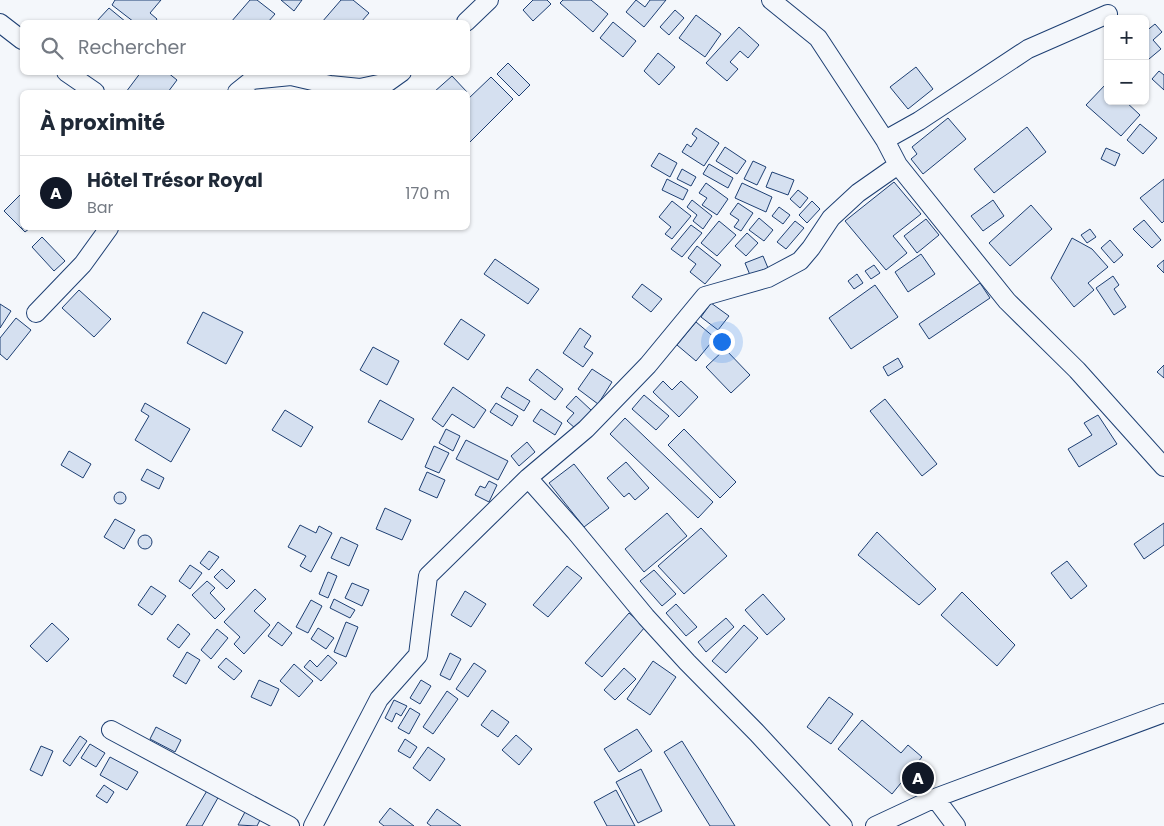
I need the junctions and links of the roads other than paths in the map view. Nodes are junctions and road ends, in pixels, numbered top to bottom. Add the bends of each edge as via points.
1 (489, 0) edge
2 (771, 0) edge
3 (1108, 14) dead end
4 (468, 20) edge
5 (0, 23) edge
6 (20, 38) edge
7 (70, 75) edge
8 (398, 75) edge
9 (92, 90) edge
10 (240, 90) edge
11 (885, 140) junction
12 (898, 165) junction
13 (108, 230) edge
14 (36, 313) dead end
15 (1164, 467) edge
16 (528, 478) junction
17 (1164, 713) edge
18 (111, 730) dead end
19 (935, 798) junction
20 (290, 826) edge
21 (313, 826) edge
22 (843, 826) edge
23 (875, 826) edge
24 (956, 826) edge

1 - 4 street
2 - 11 street via 818,38
3 - 11 street via 1028,49
5 - 6 street
7 - 9 street
8 - 10 street via 388,82 360,88 291,76 252,80
11 - 12 street
12 - 15 street via 1008,301 1077,370
12 - 16 street via 858,193 831,218 800,261 768,278 705,296 648,365 586,429
13 - 14 street via 83,264
16 - 21 street via 428,576 418,655 379,700
16 - 22 street via 652,624
17 - 19 street
18 - 20 street
19 - 23 street
19 - 24 street

